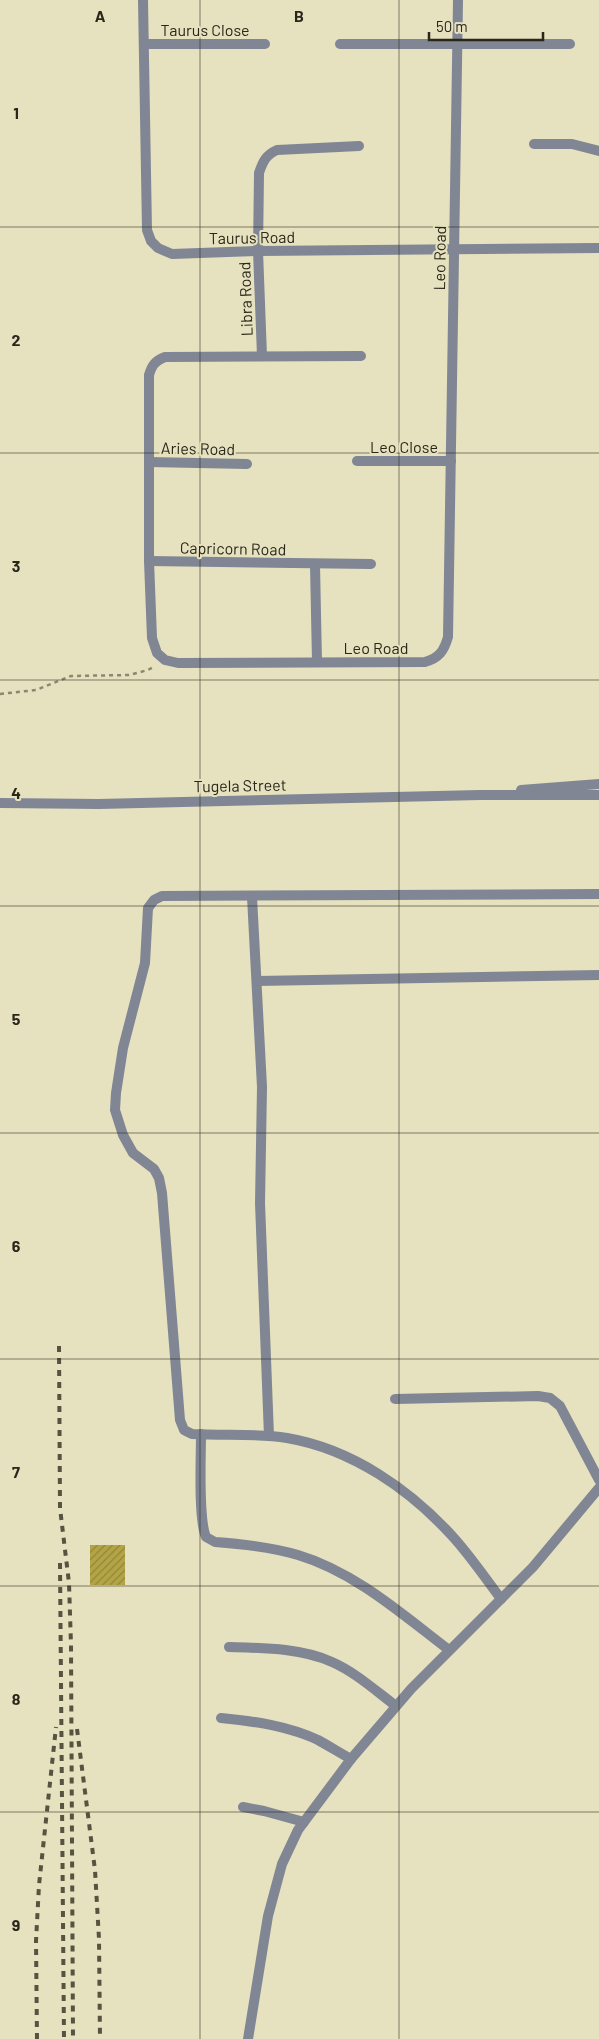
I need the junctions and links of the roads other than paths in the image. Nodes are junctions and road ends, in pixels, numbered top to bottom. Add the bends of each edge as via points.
1 (143, 0) edge
2 (458, 0) edge
3 (457, 42) junction
4 (144, 44) junction
5 (265, 44) dead end
6 (340, 44) dead end
7 (570, 44) dead end
8 (534, 144) dead end
9 (359, 146) dead end
10 (599, 151) edge
11 (599, 248) edge
12 (454, 250) junction
13 (258, 251) junction
14 (262, 356) junction
15 (361, 356) dead end
16 (357, 461) dead end
17 (451, 461) junction
18 (149, 462) junction
19 (246, 464) dead end
20 (149, 561) junction
21 (371, 564) dead end
22 (316, 565) junction
23 (317, 662) junction
24 (599, 784) edge
25 (480, 794) junction
26 (599, 795) edge
27 (1, 803) edge
28 (599, 894) edge
29 (252, 897) junction
30 (599, 975) edge
31 (257, 981) junction
32 (395, 1399) dead end
33 (200, 1434) junction
34 (269, 1436) junction
35 (599, 1480) edge
36 (599, 1488) edge
37 (501, 1599) junction
38 (229, 1647) dead end
39 (450, 1650) junction
40 (396, 1706) junction
41 (221, 1718) dead end
42 (351, 1760) junction
43 (243, 1807) dead end
44 (304, 1822) junction
45 (248, 2039) edge

1 - 4 street, Taurus Road
2 - 3 street, Leo Road
3 - 6 street
3 - 7 street
3 - 12 street, Leo Road
4 - 5 street, Taurus Close
4 - 13 street, Taurus Road via 147,230 151,241 172,254
8 - 10 street via 572,144
9 - 13 street, Libra Road via 277,150 267,155 259,173
11 - 12 street, Taurus Road
12 - 13 street, Taurus Road
12 - 17 street, Leo Road
13 - 14 street, Libra Road
14 - 15 street
14 - 18 street via 165,357 156,360 149,375
16 - 17 street, Leo Close
17 - 23 street, Leo Road via 448,637 445,648 437,659 425,662
18 - 19 street, Aries Road
18 - 20 street
20 - 22 street, Capricorn Road
20 - 23 street, Leo Road via 152,638 157,653 165,660 178,663
21 - 22 street, Capricorn Road
22 - 23 street
24 - 25 street, Tugela Street
25 - 26 street, Tugela Street
25 - 27 street, Tugela Street via 99,804
28 - 29 street
29 - 31 street
29 - 33 street via 162,896 148,908 141,984 128,1024 116,1093 115,1110 123,1135 133,1153 154,1168 159,1178 180,1420 187,1432
30 - 31 street
31 - 34 street via 262,1087 260,1202
32 - 35 street via 550,1398 560,1406
33 - 34 street
33 - 39 street via 206,1538 215,1542 277,1549 320,1563 373,1593
34 - 37 street via 310,1443 337,1453 388,1480 443,1527
36 - 37 street via 533,1567
37 - 39 street
38 - 40 street via 291,1651 322,1658 346,1669
39 - 40 street
40 - 42 street
41 - 42 street via 292,1730
42 - 44 street
43 - 44 street
44 - 45 street via 282,1864 268,1916

